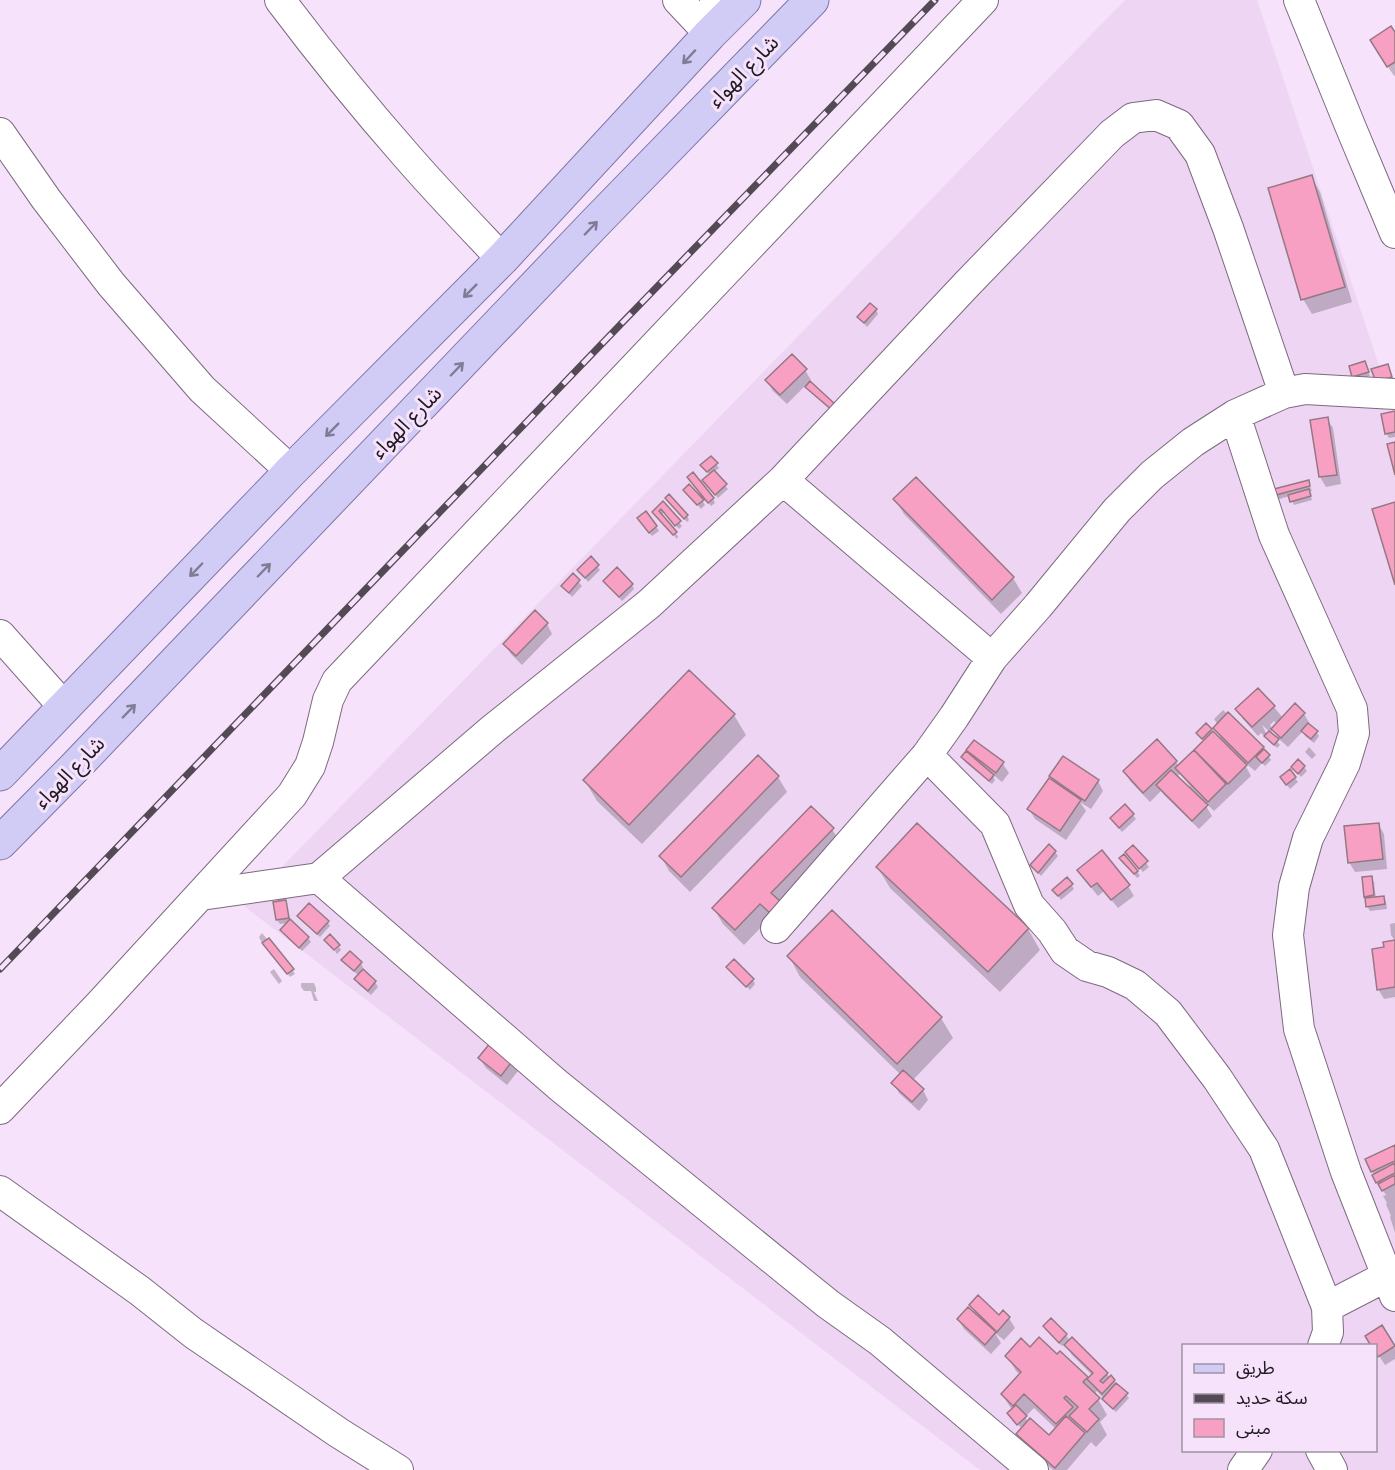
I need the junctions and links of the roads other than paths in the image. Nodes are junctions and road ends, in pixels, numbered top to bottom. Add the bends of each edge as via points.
1 (280, 0) edge
2 (678, 0) edge
3 (812, 0) edge
4 (983, 0) edge
5 (1299, 0) edge
6 (725, 12) edge
7 (0, 132) edge
8 (1395, 233) edge
9 (502, 259) junction
10 (1284, 393) junction
11 (1395, 394) edge
12 (1235, 415) junction
13 (291, 471) junction
14 (783, 480) junction
15 (2, 641) edge
16 (992, 658) junction
17 (64, 708) junction
18 (927, 755) junction
19 (0, 774) edge
20 (0, 843) edge
21 (319, 878) junction
22 (201, 895) junction
23 (776, 928) dead end
24 (0, 1109) edge
25 (0, 1191) edge
26 (1391, 1286) edge
27 (1327, 1307) junction
28 (1324, 1344) edge
29 (1256, 1452) edge
30 (1322, 1452) edge
31 (398, 1470) edge
32 (1033, 1470) edge
33 (1243, 1470) edge
34 (1332, 1470) edge

1 - 9 street via 376,121
2 - 6 street
20 -> 3 main road, شارع الهواء
4 - 22 street via 337,681 310,766 292,795
5 - 8 street
6 -> 9 main road
7 - 13 street via 111,284 202,389
9 -> 13 main road
10 - 11 street via 1305,389
10 - 12 street
10 - 14 street via 1200,154 1179,125 1156,115 1132,118 1063,184
12 - 16 street via 1152,475 1117,510
12 - 26 street via 1274,535 1352,709 1354,733 1345,763 1308,838 1294,887 1288,935 1299,1029 1346,1172
13 -> 17 main road
14 - 16 street
14 - 21 street via 649,604
15 - 17 street
16 - 18 street
17 - 19 main road
18 - 23 street
18 - 27 street via 995,824 1029,905 1065,951 1087,966 1135,985 1168,1013 1217,1078 1264,1149
21 - 22 street
21 - 32 street via 558,1085 828,1304 880,1341
22 - 24 street
25 - 31 street via 203,1340
26 - 27 street
27 - 28 street via 1328,1332
29 - 33 street
30 - 34 street

